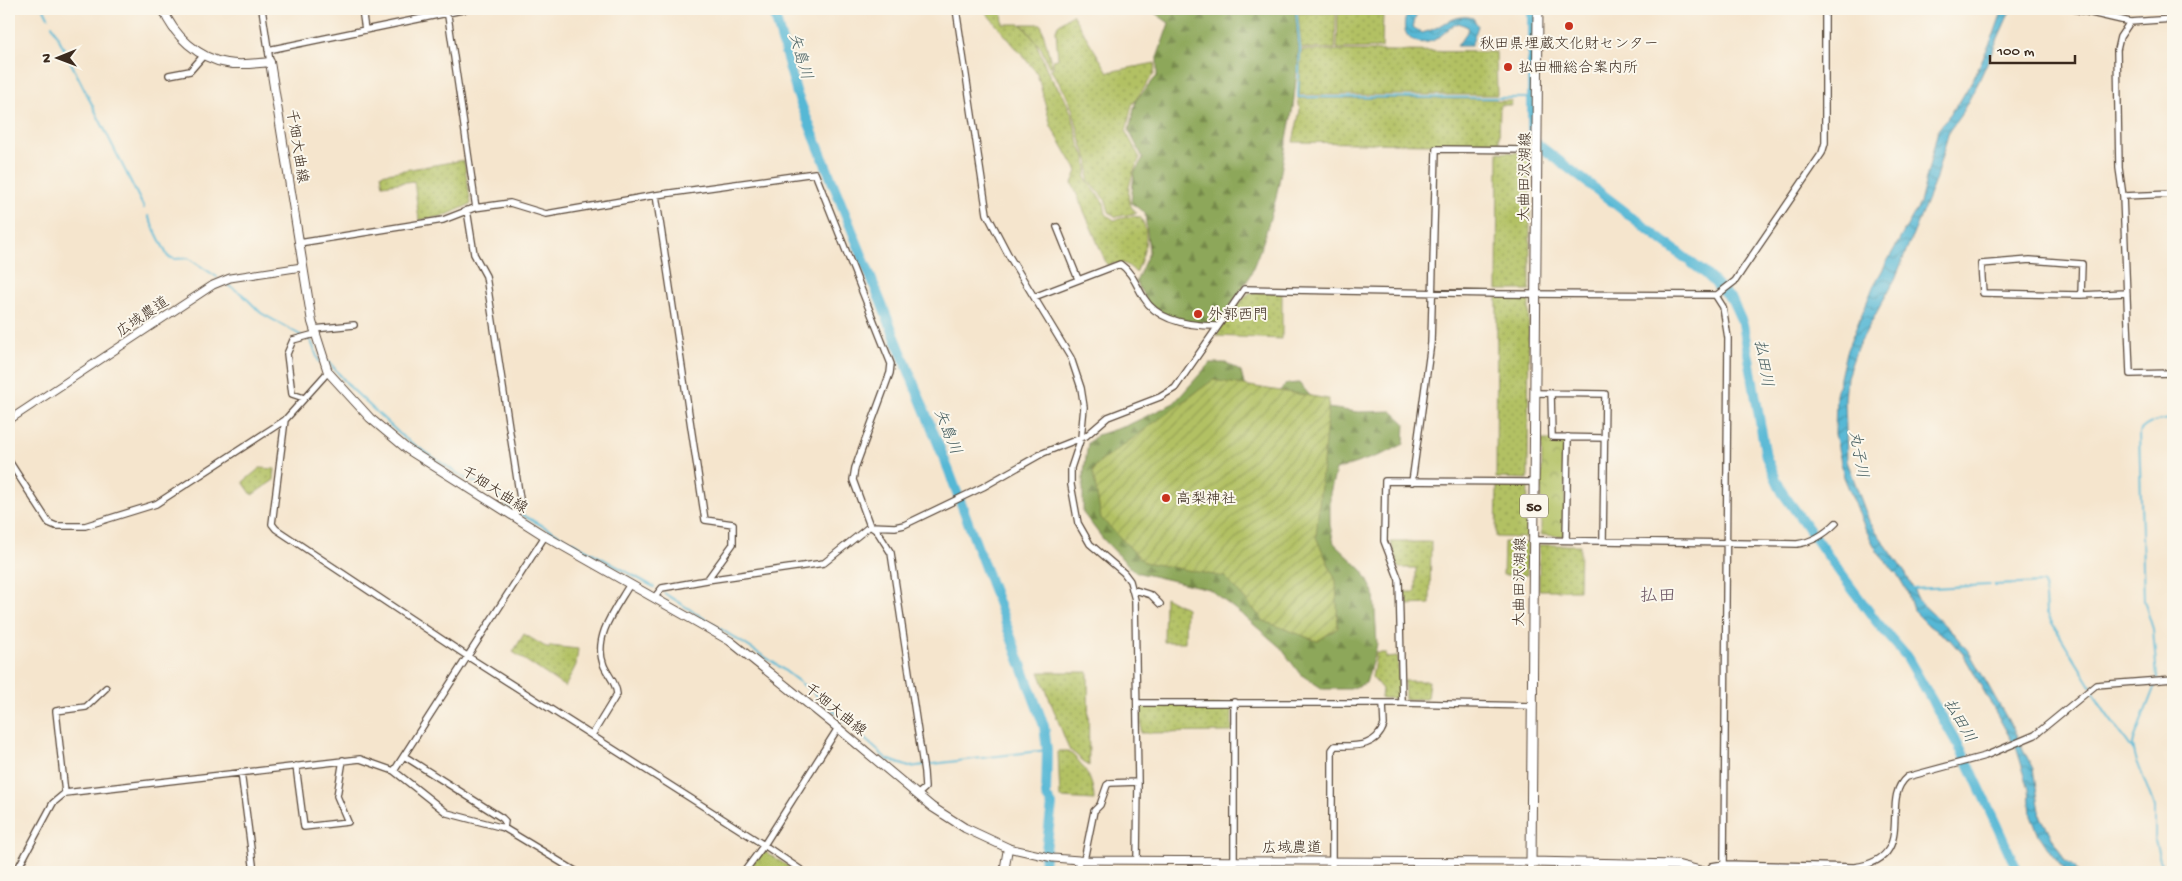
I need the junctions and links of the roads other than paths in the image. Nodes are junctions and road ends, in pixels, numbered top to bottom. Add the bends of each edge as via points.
1 (163, 9) edge
2 (262, 9) edge
3 (362, 9) edge
4 (467, 9) edge
5 (956, 9) edge
6 (1538, 9) edge
7 (1825, 9) edge
8 (2074, 9) edge
9 (447, 11) edge
10 (2173, 19) edge
11 (2130, 22) junction
12 (365, 30) junction
13 (268, 50) junction
14 (204, 55) junction
15 (270, 62) junction
16 (170, 75) dead end
17 (1538, 147) junction
18 (2173, 194) edge
19 (656, 195) junction
20 (2123, 196) junction
21 (476, 208) junction
22 (467, 210) junction
23 (1056, 227) dead end
24 (299, 243) junction
25 (302, 267) junction
26 (1078, 279) junction
27 (1432, 292) junction
28 (2126, 293) junction
29 (1536, 294) junction
30 (2081, 295) junction
31 (1716, 296) junction
32 (1034, 297) junction
33 (354, 324) dead end
34 (1217, 326) junction
35 (312, 333) junction
36 (328, 372) junction
37 (2173, 372) edge
38 (1535, 393) junction
39 (1551, 393) junction
40 (304, 398) junction
41 (9, 420) edge
42 (285, 420) junction
43 (1568, 437) junction
44 (1081, 438) junction
45 (1605, 438) junction
46 (9, 461) edge
47 (1412, 482) junction
48 (1534, 482) junction
49 (514, 517) junction
50 (1836, 523) dead end
51 (870, 526) junction
52 (546, 536) junction
53 (1534, 540) junction
54 (1566, 540) junction
55 (1604, 541) junction
56 (1726, 543) junction
57 (707, 580) junction
58 (630, 584) junction
59 (1132, 589) junction
60 (654, 598) junction
61 (1160, 604) dead end
62 (467, 656) junction
63 (2173, 679) edge
64 (106, 688) dead end
65 (1234, 702) junction
66 (1138, 703) junction
67 (1383, 703) junction
68 (1402, 703) junction
69 (1532, 706) junction
70 (838, 728) junction
71 (592, 735) junction
72 (404, 756) junction
73 (342, 760) junction
74 (296, 766) junction
75 (394, 771) junction
76 (242, 772) junction
77 (1138, 782) junction
78 (65, 793) junction
79 (918, 795) junction
80 (504, 828) junction
81 (764, 845) junction
82 (1008, 848) junction
83 (1137, 859) junction
84 (1082, 860) junction
85 (1234, 860) junction
86 (1332, 861) junction
87 (1531, 862) junction
88 (1724, 864) junction
89 (16, 872) edge
90 (254, 872) edge
91 (577, 872) edge
92 (744, 872) edge
93 (804, 872) edge
94 (1004, 872) edge
95 (1077, 872) edge
96 (1234, 872) edge
97 (1332, 872) edge
98 (1530, 872) edge
99 (1706, 872) edge

1 - 14 main road via 174,29
2 - 13 street
3 - 12 street
4 - 9 street
5 - 32 street via 987,214
6 - 17 main road, 大曲田沢湖線 / 50
7 - 31 street via 1825,143 1822,152 1735,281
8 - 11 street
9 - 12 street
9 - 21 street
10 - 11 street
11 - 20 street via 2120,37 2117,50 2119,168
12 - 13 street
13 - 15 street
14 - 15 main road via 228,64
14 - 16 street via 190,72
15 - 24 main road, 千畑大曲線
17 - 27 street via 1436,149
17 - 29 main road, 大曲田沢湖線 / 50
18 - 20 street
19 - 21 street via 546,214 510,203
19 - 51 street via 815,173 891,364 853,476
19 - 57 street via 705,520 732,524 733,544
20 - 28 street
21 - 22 street
22 - 24 street via 443,220
22 - 49 street via 474,254 486,276 520,499
23 - 26 street
24 - 25 main road, 千畑大曲線
25 - 35 main road, 千畑大曲線
25 - 41 street, 広域農道 via 230,278 213,285
26 - 32 street
26 - 34 street via 1120,264 1127,268 1146,301 1162,316
27 - 29 street
27 - 34 street via 1244,289
27 - 47 street via 1431,343
28 - 30 street
28 - 37 street via 2130,374
29 - 31 street
29 - 38 main road, 大曲田沢湖線 / 50
30 - 30 street via 1983,293 1982,264 2030,260 2082,264
31 - 56 street via 1723,307 1728,338
32 - 44 street via 1077,372 1084,408
33 - 35 street
34 - 44 street via 1175,388 1108,417
35 - 36 main road, 千畑大曲線
35 - 40 street via 290,344 288,364 292,394
36 - 40 street
36 - 49 main road, 千畑大曲線 via 370,418 406,449
38 - 39 street
38 - 48 main road, 大曲田沢湖線 / 50
39 - 43 street via 1552,437
39 - 45 street via 1605,394
40 - 42 street
42 - 46 street via 156,504 85,526 56,526 50,522
42 - 62 street via 272,524
43 - 45 street
43 - 54 street
44 - 51 street via 1043,453 983,487 900,526
44 - 59 street via 1071,468 1078,523 1090,544 1124,573
45 - 55 street
47 - 48 street
47 - 68 street via 1385,481 1384,541 1400,580
48 - 53 main road, 大曲田沢湖線 / 50
49 - 52 main road, 千畑大曲線
50 - 56 street via 1825,534 1808,542
51 - 57 street via 824,563
51 - 79 street via 891,553 923,762 925,788
52 - 58 main road, 千畑大曲線
52 - 62 street
53 - 54 street
53 - 69 main road, 大曲田沢湖線 / 50
54 - 55 street
55 - 56 street
56 - 88 street
57 - 60 street via 662,588
58 - 60 main road, 千畑大曲線
58 - 71 street via 606,623 603,637 602,660 616,684 617,694
59 - 61 street via 1151,595
59 - 66 street
60 - 70 main road, 千畑大曲線 via 730,641
62 - 71 street
62 - 72 street
63 - 88 street via 2096,685 2035,735 1985,756 1907,777 1899,787 1890,847 1870,865
64 - 78 street via 86,706 56,711
65 - 66 street
65 - 67 street
65 - 85 street
66 - 77 street
67 - 68 street
67 - 86 street via 1384,725 1369,743 1364,746 1335,746 1332,750
68 - 69 street
69 - 87 main road, 大曲田沢湖線 / 50
70 - 79 main road, 千畑大曲線
70 - 81 street
71 - 81 street
72 - 75 street
72 - 80 street via 502,818
73 - 74 street
73 - 74 street via 337,796 348,822 304,827
73 - 75 street via 360,759
74 - 76 street
75 - 80 street via 447,813
76 - 78 street
76 - 90 street
77 - 83 street
77 - 84 street via 1107,785 1100,805 1094,811
78 - 89 street via 53,802
79 - 82 main road, 千畑大曲線 via 945,817
80 - 91 street
81 - 92 street
81 - 93 street
82 - 84 street, 広域農道 via 1036,856
82 - 94 main road
83 - 84 street, 広域農道
83 - 85 street, 広域農道
84 - 95 street
85 - 86 street, 広域農道
85 - 96 street
86 - 87 street, 広域農道
86 - 97 street
87 - 98 street
87 - 99 main road via 1677,865
88 - 99 street via 1712,866

